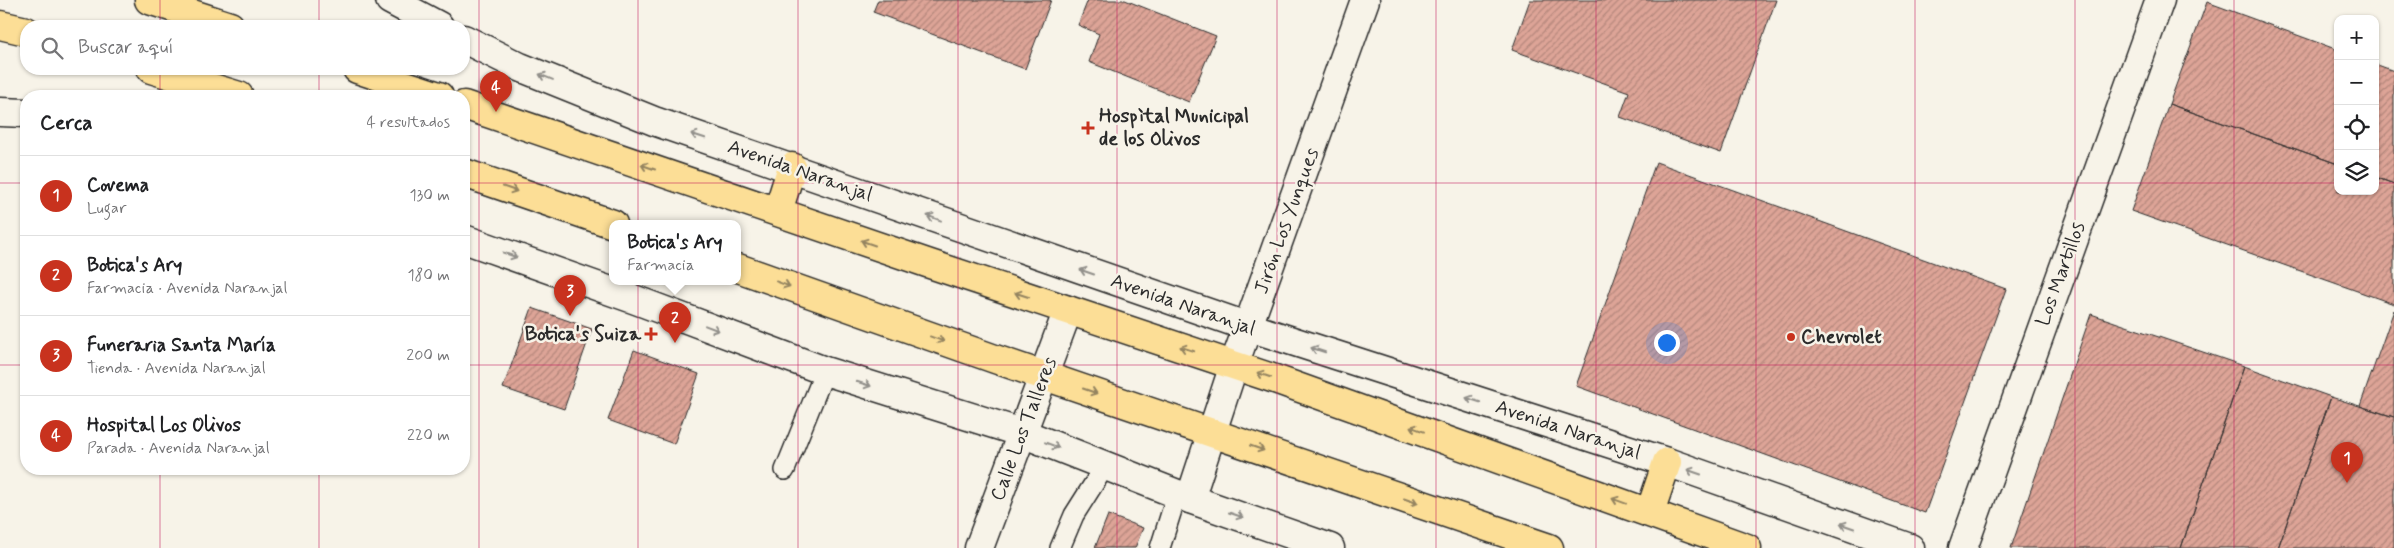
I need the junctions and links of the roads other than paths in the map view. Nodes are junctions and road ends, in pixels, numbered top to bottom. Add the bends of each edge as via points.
1 (149, 0) edge
2 (390, 0) edge
3 (1366, 0) edge
4 (2160, 0) edge
5 (211, 20) edge
6 (428, 20) edge
7 (0, 25) edge
8 (20, 30) edge
9 (470, 43) edge
10 (171, 75) edge
11 (375, 75) edge
12 (219, 90) edge
13 (421, 90) edge
14 (470, 107) edge
15 (0, 112) edge
16 (20, 112) edge
17 (792, 167) junction
18 (470, 175) edge
19 (778, 211) junction
20 (609, 223) edge
21 (470, 241) edge
22 (741, 269) edge
23 (1068, 310) junction
24 (1249, 327) junction
25 (1234, 365) junction
26 (825, 372) junction
27 (1044, 376) junction
28 (1211, 432) junction
29 (1022, 433) junction
30 (1668, 462) junction
31 (1105, 466) junction
32 (785, 470) dead end
33 (1184, 496) junction
34 (1650, 512) junction
35 (979, 548) edge
36 (1060, 548) edge
37 (1160, 548) edge
38 (1330, 548) edge
39 (1549, 548) edge
40 (1747, 548) edge
41 (1910, 548) edge
42 (1963, 548) edge

1 - 5 highway
2 - 6 main road
3 - 24 main road, Jirón Los Yunques
4 - 42 main road, Los Martillos
7 - 8 highway
17 -> 9 main road, Avenida Naranjal via 654,121 520,67
10 - 12 highway
11 - 13 highway
19 -> 14 highway, Avenida Naranjal
15 - 16 main road
17 - 19 highway
24 -> 17 main road, Avenida Naranjal
18 -> 20 highway
23 -> 19 highway, Avenida Naranjal
21 -> 26 main road
22 -> 27 highway
25 -> 23 highway, Avenida Naranjal
23 - 27 main road, Calle Los Talleres
24 - 25 main road, Jirón Los Yunques
30 -> 24 main road, Avenida Naranjal
25 - 28 main road, Jirón Los Yunques
34 -> 25 highway, Avenida Naranjal
26 -> 29 main road
26 - 32 lane
27 -> 28 highway
27 - 29 main road, Calle Los Talleres
28 - 33 main road, Jirón Los Yunques
28 -> 39 highway
29 -> 31 main road
29 - 35 main road, Calle Los Talleres
30 - 34 highway
41 -> 30 main road, Avenida Naranjal
31 - 33 main road
31 - 36 lane via 1074,515
33 - 37 lane
33 -> 38 main road
34 - 40 highway, Avenida Naranjal

